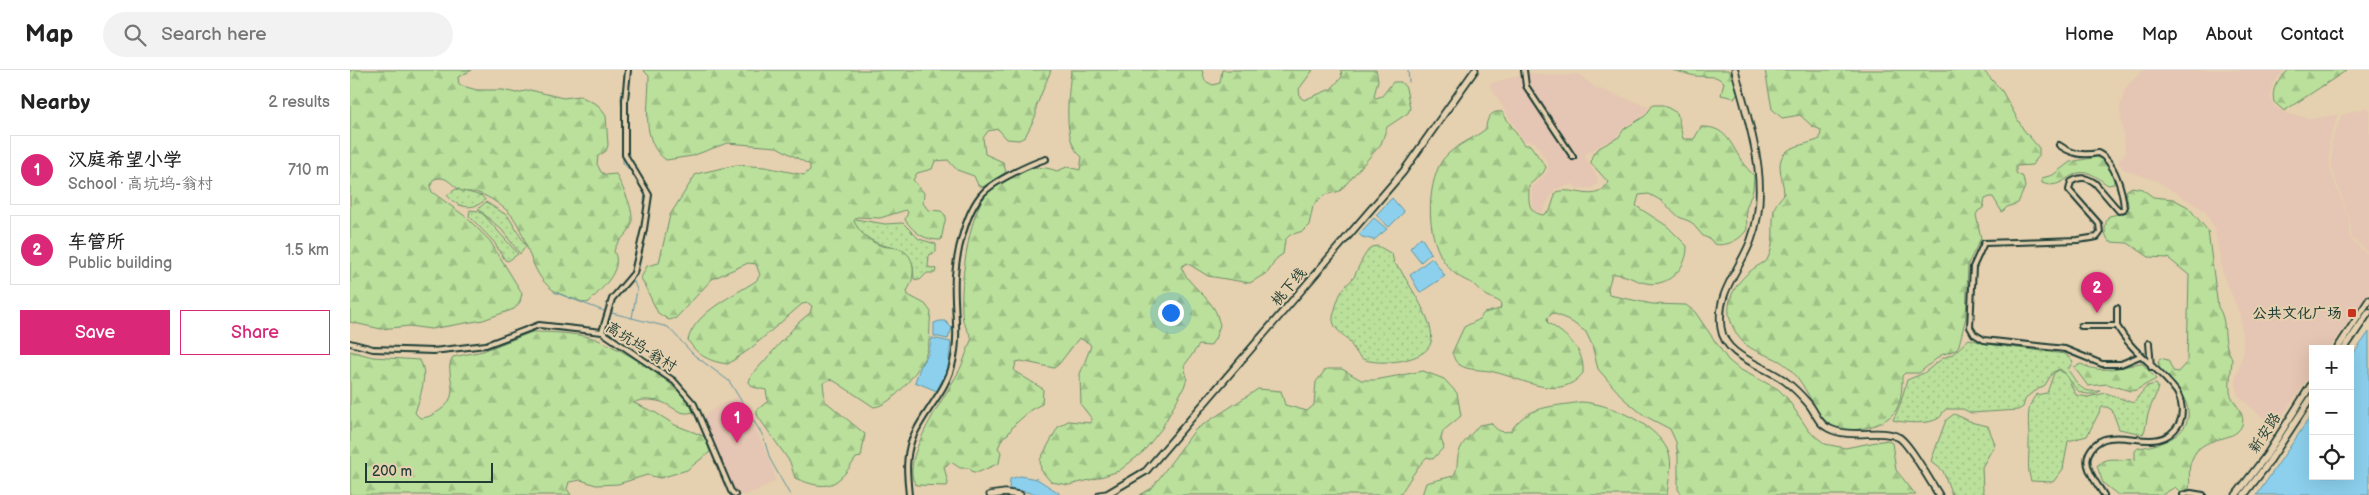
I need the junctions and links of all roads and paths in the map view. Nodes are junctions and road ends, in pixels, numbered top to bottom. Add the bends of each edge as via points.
1 (628, 70) edge
2 (1475, 70) edge
3 (1524, 70) edge
4 (1735, 70) edge
5 (2059, 146) dead end
6 (1573, 157) dead end
7 (1046, 158) dead end
8 (2369, 300) edge
9 (2117, 308) dead end
10 (2369, 312) edge
11 (2081, 326) dead end
12 (2117, 326) junction
13 (602, 332) junction
14 (350, 343) edge
15 (2149, 343) dead end
16 (2340, 345) edge
17 (2347, 345) edge
18 (2140, 356) junction
19 (2151, 366) junction
20 (2309, 388) edge
21 (2309, 401) edge
22 (735, 495) edge
23 (909, 495) edge
24 (990, 495) edge
25 (1020, 495) edge
26 (1100, 495) edge
27 (1939, 495) edge
28 (2104, 495) edge
29 (2183, 495) edge
30 (2203, 495) edge
31 (2236, 495) edge
32 (2244, 495) edge

1 - 13 street via 625,155 649,195 634,273 612,299
2 - 26 main road, 桃下线 via 1403,172 1146,471
3 - 6 street via 1526,86
4 - 27 main road via 1758,160 1760,184 1751,240 1722,298 1721,329 1734,353 1785,380 1808,402 1828,429 1850,435 1898,436 1907,443
5 - 18 street via 2070,153 2098,153 2103,156 2118,180 2124,209 2119,211 2095,183 2081,178 2071,182 2069,190 2099,224 2097,237 1984,243 1973,267 1970,327 1984,340 2065,349 2102,364 2121,364
7 - 23 street via 985,191 977,200 962,236 955,275 957,328 953,363 939,396 913,437 906,473
8 - 16 main road
9 - 12 street
10 - 17 main road
11 - 12 street
12 - 18 street
13 - 14 street, 高坑坞-翁村 via 539,324 486,344 433,351 373,349
13 - 22 street, 高坑坞-翁村 via 674,381 694,404
15 - 19 street
18 - 19 street
19 - 28 street via 2176,392 2181,402 2179,423 2158,440 2109,438 2092,447 2088,468
20 - 31 main road, 新安路 via 2266,456
21 - 32 main road, 新安路
24 - 25 main road
29 - 30 street

